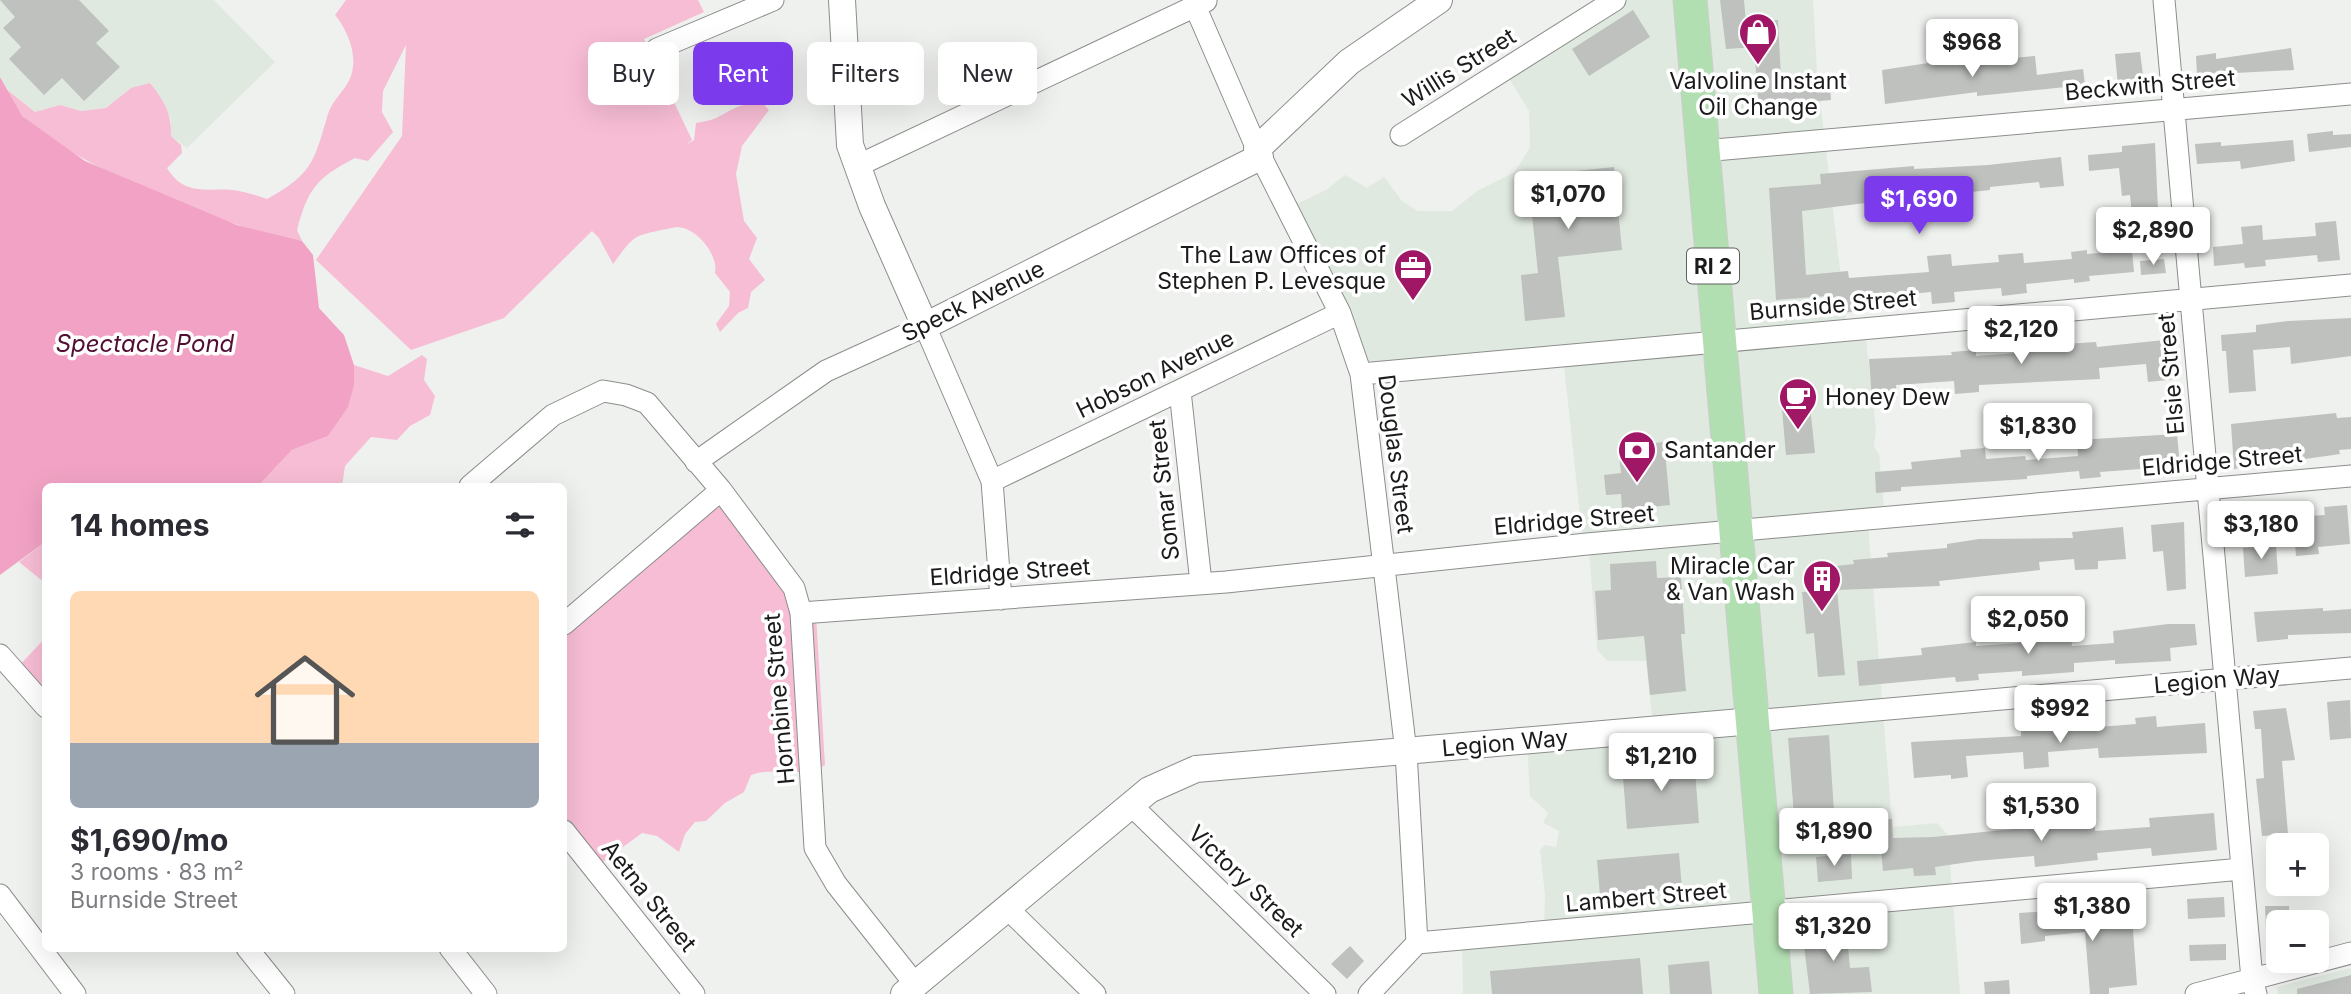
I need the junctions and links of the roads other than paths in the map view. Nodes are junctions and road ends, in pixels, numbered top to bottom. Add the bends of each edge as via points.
1 (773, 0) edge
2 (842, 0) edge
3 (1439, 0) edge
4 (1615, 0) edge
5 (1690, 0) edge
6 (2164, 0) edge
7 (1202, 3) edge
8 (674, 42) edge
9 (2351, 94) edge
10 (2174, 109) junction
11 (1401, 135) dead end
12 (1703, 151) junction
13 (1259, 153) junction
14 (857, 166) junction
15 (2351, 285) edge
16 (2191, 299) junction
17 (1340, 313) junction
18 (925, 326) junction
19 (1720, 341) junction
20 (1361, 374) junction
21 (1180, 391) junction
22 (696, 462) junction
23 (2351, 476) edge
24 (992, 481) junction
25 (474, 483) edge
26 (2208, 489) junction
27 (721, 490) junction
28 (1736, 531) junction
29 (1384, 564) junction
30 (1201, 583) junction
31 (1000, 599) junction
32 (801, 613) junction
33 (567, 621) edge
34 (0, 655) edge
35 (2351, 668) edge
36 (2225, 680) junction
37 (42, 702) edge
38 (1753, 721) junction
39 (1406, 752) junction
40 (1131, 804) junction
41 (567, 835) edge
42 (2242, 869) junction
43 (0, 895) edge
44 (1007, 908) junction
45 (1769, 913) junction
46 (1417, 943) junction
47 (42, 950) edge
48 (43, 952) edge
49 (250, 952) edge
50 (453, 952) edge
51 (2351, 953) edge
52 (2254, 987) edge
53 (909, 989) edge
54 (75, 994) edge
55 (284, 994) edge
56 (486, 994) edge
57 (694, 994) edge
58 (1095, 994) edge
59 (1325, 994) edge
60 (1369, 994) edge
61 (1776, 994) edge
62 (2196, 994) edge

1 - 8 street
2 - 14 street via 850,145
3 - 13 street, Speck Avenue via 1349,62
4 - 11 street, Willis Street
5 - 12 main road, RI 2
6 - 10 street, Elsie Street
7 - 13 street, Douglas Street
7 - 14 street
9 - 10 street, Beckwith Street
10 - 12 street, Beckwith Street
10 - 16 street, Elsie Street
12 - 19 main road, RI 2
13 - 17 street, Douglas Street
13 - 18 street, Speck Avenue
14 - 18 street
15 - 16 street, Burnside Street
16 - 19 street, Burnside Street
16 - 26 street, Elsie Street
17 - 20 street, Douglas Street
17 - 21 street, Hobson Avenue
18 - 22 street, Speck Avenue via 826,371
18 - 24 street
19 - 20 street, Burnside Street
19 - 28 main road, RI 2
20 - 29 street, Douglas Street
21 - 24 street, Hobson Avenue
21 - 30 street, Somar Street
22 - 25 street, Hornbine Street via 646,403 603,391 553,415
22 - 27 street, Hornbine Street
23 - 26 street, Eldridge Street
24 - 31 street
26 - 28 street, Eldridge Street
26 - 36 street, Elsie Street
27 - 32 street, Hornbine Street via 794,588
27 - 33 street
28 - 29 street, Eldridge Street
28 - 38 main road, RI 2
29 - 30 street, Eldridge Street
29 - 39 street, Douglas Street
30 - 31 street, Eldridge Street
31 - 32 street, Eldridge Street
32 - 53 street, Hornbine Street via 815,848
34 - 37 street
35 - 36 street, Legion Way
36 - 38 street, Legion Way
36 - 42 street, Elsie Street
38 - 39 street, Legion Way
38 - 45 main road, RI 2
39 - 40 street, Legion Way via 1196,769 1168,779
39 - 46 street, Douglas Street
40 - 44 street, Legion Way
40 - 59 street, Victory Street
41 - 57 street, Aetna Street
42 - 45 street, Lambert Street
42 - 52 street, Elsie Street
43 - 47 street
44 - 53 street, Legion Way
44 - 58 street
45 - 46 street, Lambert Street
45 - 61 main road, RI 2
46 - 60 street
48 - 54 street
49 - 55 street
50 - 56 street
51 - 52 street
52 - 62 street

